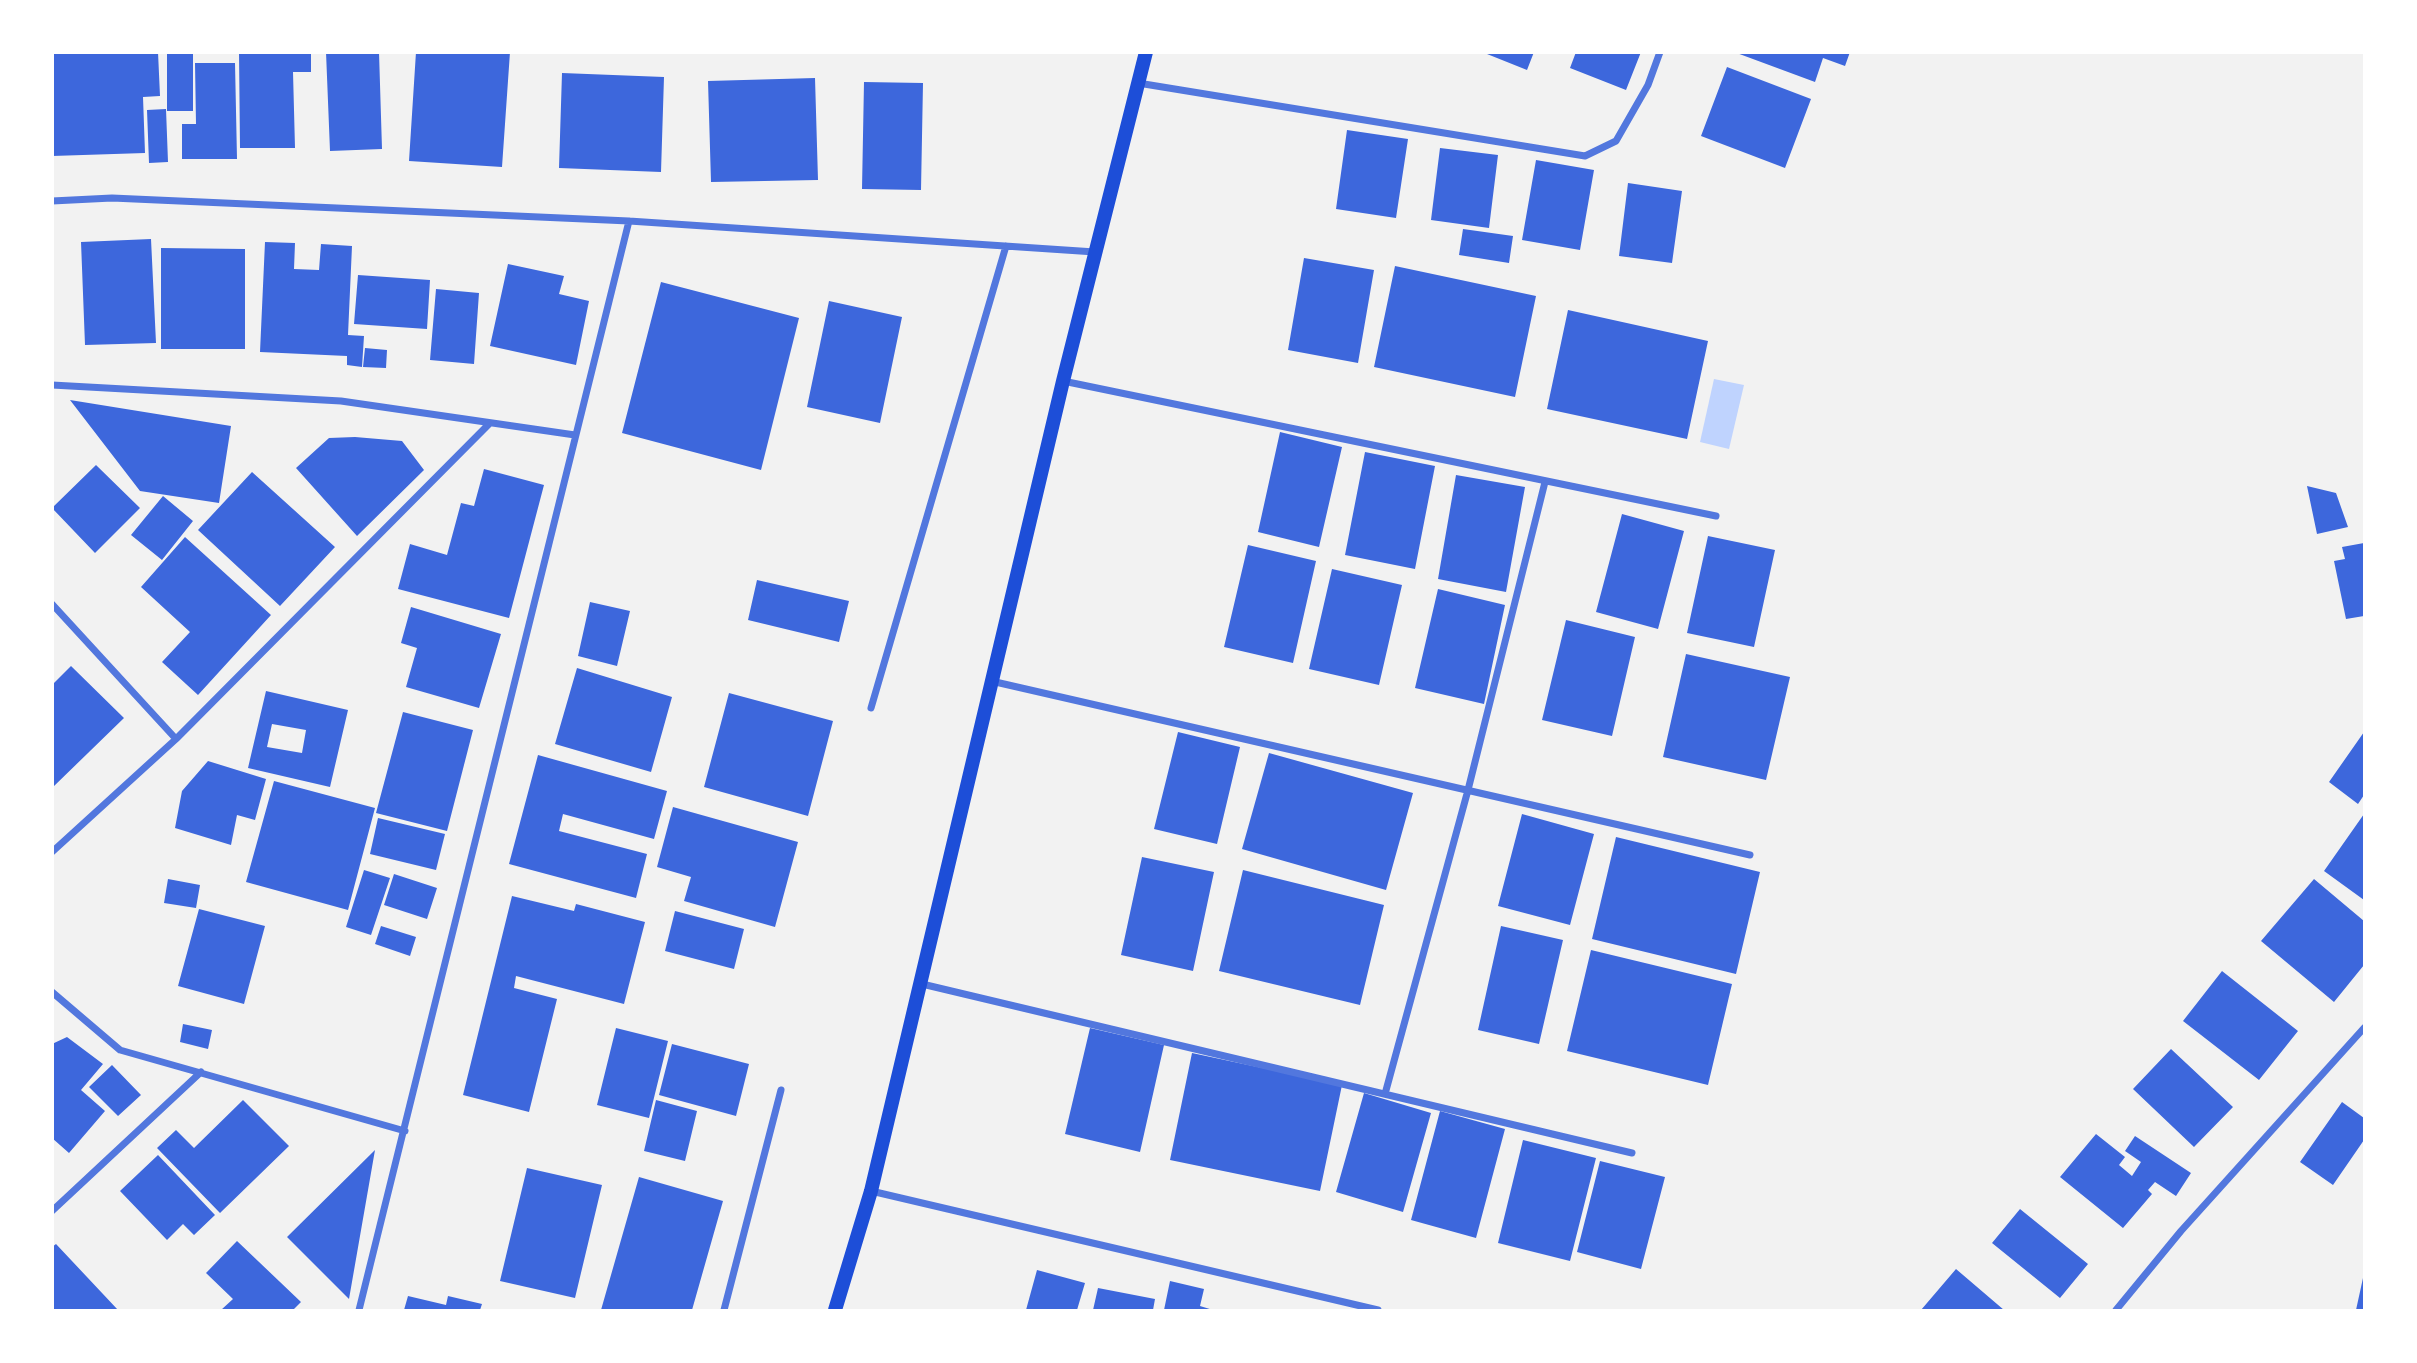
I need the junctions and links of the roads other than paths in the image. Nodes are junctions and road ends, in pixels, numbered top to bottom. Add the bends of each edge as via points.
1 (1146, 52) edge
2 (1660, 52) edge
3 (1138, 83) junction
4 (52, 201) edge
5 (629, 220) junction
6 (1006, 246) junction
7 (1096, 252) junction
8 (1063, 381) junction
9 (52, 385) edge
10 (489, 424) junction
11 (575, 435) junction
12 (1545, 482) junction
13 (1716, 516) dead end
14 (52, 604) edge
15 (992, 681) junction
16 (871, 708) dead end
17 (176, 739) junction
18 (1468, 790) junction
19 (52, 852) edge
20 (1750, 855) dead end
21 (922, 984) junction
22 (52, 992) edge
23 (2364, 1028) edge
24 (201, 1072) junction
25 (781, 1090) dead end
26 (1385, 1094) junction
27 (405, 1130) junction
28 (1632, 1153) dead end
29 (871, 1191) junction
30 (52, 1211) edge
31 (359, 1311) edge
32 (724, 1311) edge
33 (835, 1311) edge
34 (1378, 1311) edge
35 (2116, 1311) edge

1 - 3 main road
2 - 3 street via 1648,85 1616,141 1586,156
3 - 7 main road
4 - 5 street via 112,198
5 - 6 street
5 - 11 street
6 - 7 street
6 - 16 street
7 - 8 main road
8 - 12 street
8 - 15 main road
9 - 10 street via 341,401
10 - 11 street
10 - 17 street
11 - 27 street
12 - 13 street
12 - 18 street
14 - 17 street
15 - 18 street
15 - 21 main road
17 - 19 street
18 - 20 street
18 - 26 street
21 - 26 street
21 - 29 main road
22 - 24 street via 120,1050
23 - 35 street via 2181,1231
24 - 27 street
24 - 30 street
25 - 32 street
26 - 28 street
27 - 31 street
29 - 33 main road
29 - 34 street

